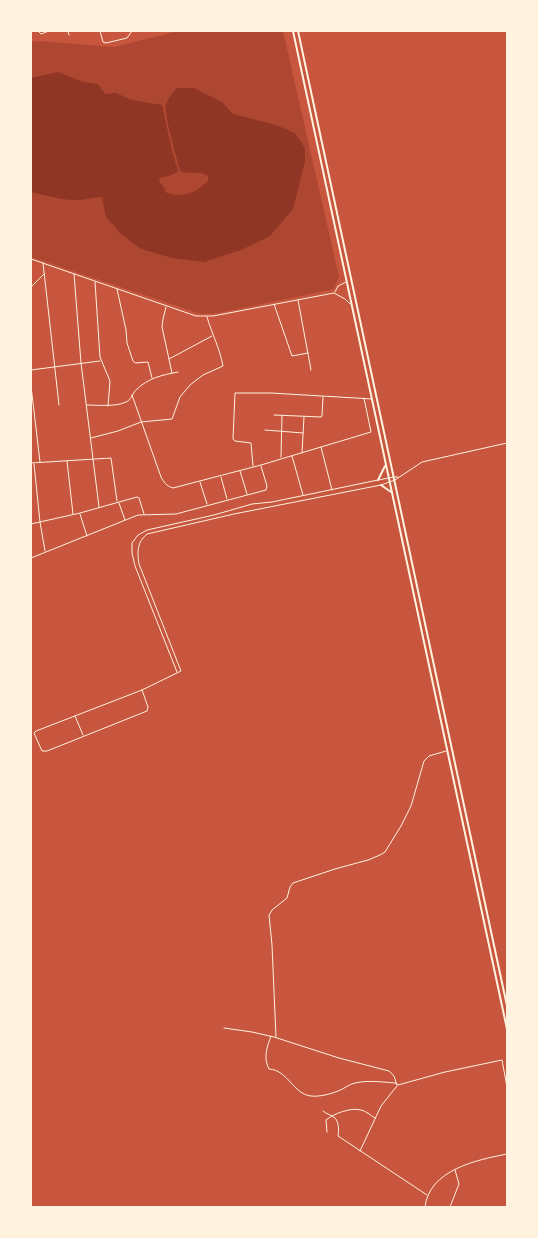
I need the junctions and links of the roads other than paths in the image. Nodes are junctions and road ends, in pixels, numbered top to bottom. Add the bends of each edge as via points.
1 (38, 31) edge
2 (49, 31) edge
3 (68, 31) edge
4 (100, 31) edge
5 (132, 31) edge
6 (293, 31) edge
7 (298, 31) edge
8 (69, 35) dead end
9 (31, 259) edge
10 (43, 262) junction
11 (44, 273) junction
12 (74, 273) junction
13 (95, 281) junction
14 (346, 281) junction
15 (31, 287) edge
16 (117, 288) junction
17 (334, 293) junction
18 (298, 300) junction
19 (274, 304) junction
20 (352, 305) junction
21 (166, 306) junction
22 (207, 317) junction
23 (213, 336) junction
24 (308, 353) junction
25 (169, 359) junction
26 (101, 361) junction
27 (81, 363) junction
28 (55, 367) junction
29 (31, 370) edge
30 (311, 370) dead end
31 (178, 372) dead end
32 (172, 373) junction
33 (152, 378) junction
34 (31, 386) edge
35 (132, 395) junction
36 (323, 396) junction
37 (364, 398) junction
38 (372, 399) junction
39 (59, 405) dead end
40 (86, 405) junction
41 (108, 406) junction
42 (274, 415) dead end
43 (282, 416) junction
44 (304, 417) junction
45 (141, 422) junction
46 (265, 430) dead end
47 (282, 431) junction
48 (303, 433) junction
49 (91, 438) junction
50 (507, 444) edge
51 (321, 447) junction
52 (302, 453) junction
53 (292, 456) junction
54 (93, 458) junction
55 (281, 458) junction
56 (67, 460) junction
57 (32, 463) edge
58 (40, 463) junction
59 (385, 463) junction
60 (261, 465) junction
61 (253, 467) junction
62 (240, 470) junction
63 (220, 476) junction
64 (394, 477) junction
65 (399, 477) junction
66 (388, 478) junction
67 (378, 480) junction
68 (395, 480) junction
69 (200, 481) junction
70 (389, 482) junction
71 (381, 484) junction
72 (332, 490) junction
73 (392, 492) junction
74 (247, 494) junction
75 (303, 495) junction
76 (227, 500) junction
77 (118, 502) junction
78 (265, 503) junction
79 (207, 506) junction
80 (99, 507) junction
81 (265, 508) junction
82 (233, 510) junction
83 (80, 513) junction
84 (74, 514) junction
85 (234, 514) junction
86 (144, 515) junction
87 (125, 520) junction
88 (40, 522) junction
89 (31, 524) edge
90 (87, 536) junction
91 (46, 552) junction
92 (31, 558) edge
93 (139, 564) junction
94 (135, 566) junction
95 (177, 672) junction
96 (142, 690) junction
97 (75, 715) junction
98 (83, 736) junction
99 (447, 751) junction
100 (507, 1006) edge
101 (224, 1028) dead end
102 (507, 1029) edge
103 (271, 1036) junction
104 (276, 1037) junction
105 (398, 1085) junction
106 (507, 1087) edge
107 (323, 1111) dead end
108 (332, 1116) junction
109 (375, 1119) junction
110 (327, 1132) dead end
111 (360, 1151) junction
112 (507, 1154) edge
113 (454, 1169) junction
114 (427, 1195) junction
115 (425, 1207) edge
116 (450, 1207) edge

1 - 2 street via 41,34
3 - 8 street
4 - 5 street via 106,43 127,38
6 - 14 highway
7 - 64 highway
9 - 10 street
10 - 11 street
10 - 12 street
11 - 15 street
11 - 28 street
12 - 13 street
12 - 27 street
13 - 16 street
13 - 26 street
14 - 17 street
14 - 20 highway
16 - 21 street
16 - 33 street via 132,361 148,362
17 - 18 street
17 - 20 street
18 - 19 street
18 - 24 street
19 - 22 street
19 - 24 street via 292,356
20 - 38 highway
21 - 22 street
21 - 25 street via 162,327
22 - 23 street
23 - 25 street
23 - 45 street via 222,367 203,374 190,385 180,397 172,419
24 - 30 street
25 - 32 street
26 - 27 street
26 - 41 street via 110,381
27 - 28 street
27 - 40 street
28 - 29 street
28 - 39 street
31 - 32 street
32 - 33 street
33 - 35 street
34 - 58 street
35 - 41 street via 128,402
35 - 45 street
36 - 37 street
36 - 44 street via 322,417
36 - 61 street via 235,393 233,439 251,443
37 - 38 street
37 - 51 street via 371,432
38 - 59 highway
40 - 41 street
40 - 49 street
42 - 43 street
43 - 44 street
43 - 47 street
44 - 48 street
45 - 49 street
45 - 69 street via 164,483 172,488
46 - 47 street
47 - 48 street
47 - 55 street
48 - 52 street
49 - 54 street
50 - 65 street via 422,462
51 - 52 street
51 - 72 street
52 - 53 street
53 - 55 street
53 - 75 street
54 - 56 street
54 - 77 street via 111,459
54 - 80 street
55 - 60 street
56 - 58 street
56 - 84 street
57 - 58 street
57 - 88 street
59 - 66 highway
59 - 67 highway
60 - 61 street
60 - 74 street via 267,488
61 - 62 street
62 - 63 street
62 - 74 street
63 - 69 street
63 - 76 street
64 - 65 street
64 - 66 street
64 - 68 highway
65 - 68 street
66 - 67 street
66 - 70 highway
67 - 72 street
68 - 70 street
68 - 100 highway
69 - 79 street
70 - 71 street
70 - 73 highway
71 - 73 highway
71 - 81 street
72 - 75 street
73 - 99 highway
74 - 76 street
75 - 78 street
76 - 79 street
77 - 80 street
77 - 86 street via 138,498
77 - 87 street
78 - 81 street
78 - 82 street
79 - 86 street via 176,514
80 - 83 street
81 - 85 street
82 - 85 street
82 - 94 street via 141,532 132,543
83 - 84 street
83 - 90 street
84 - 88 street
85 - 93 street via 147,534 139,544
86 - 87 street
87 - 90 street
88 - 89 street
88 - 91 street
90 - 91 street
91 - 92 street
93 - 94 street
93 - 95 street via 181,671
94 - 95 street
95 - 96 street
96 - 97 street
96 - 98 street via 147,710
97 - 98 street
97 - 98 street via 34,733 45,752
99 - 102 highway
99 - 104 street via 429,756 424,761 411,806 384,852 293,883 287,898 270,912
101 - 103 street
103 - 104 street
103 - 105 street via 266,1052 269,1069 284,1076 303,1093 325,1095 354,1083 371,1081
104 - 105 street via 389,1071
105 - 106 street via 502,1060
105 - 109 street
107 - 108 street
108 - 109 street via 358,1109
108 - 110 street via 326,1120
108 - 111 street via 337,1121 338,1136
109 - 111 street
111 - 114 street
112 - 113 street
113 - 114 street
113 - 116 street via 459,1184
114 - 115 street

